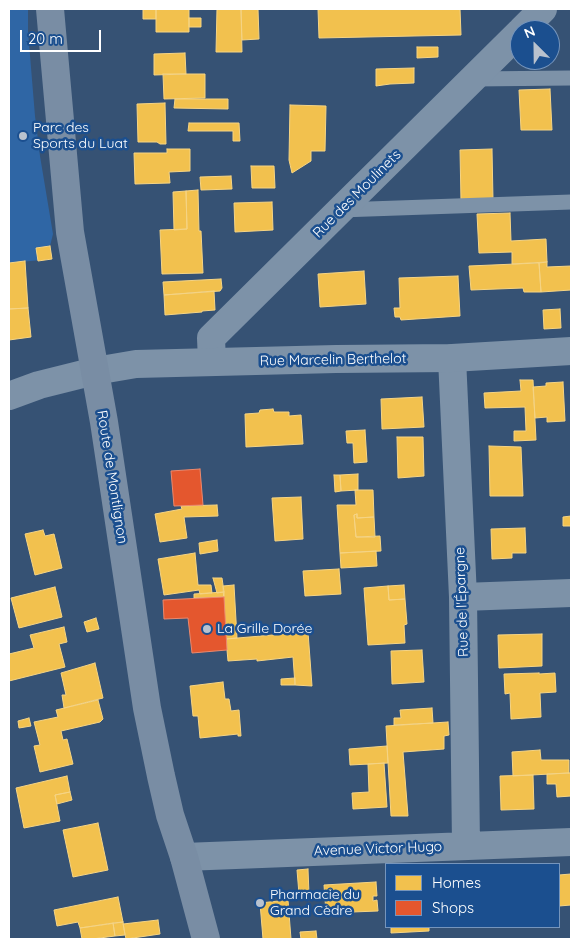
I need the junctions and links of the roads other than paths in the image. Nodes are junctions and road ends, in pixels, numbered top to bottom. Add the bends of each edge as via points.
1 (50, 9) edge
2 (543, 9) edge
3 (532, 20) edge
4 (510, 42) edge
5 (571, 78) edge
6 (473, 79) junction
7 (571, 202) edge
8 (340, 210) junction
9 (571, 351) edge
10 (452, 358) junction
11 (212, 362) junction
12 (95, 371) junction
13 (9, 396) edge
14 (571, 593) edge
15 (462, 597) junction
16 (571, 842) edge
17 (466, 846) junction
18 (184, 856) junction
19 (206, 939) edge

1 - 12 main road, Route de Montlignon via 70,232
2 - 3 street, Rue des Moulinets
4 - 6 street, Rue des Moulinets
5 - 6 lane
6 - 8 street, Rue des Moulinets
7 - 8 lane
8 - 11 street, Rue des Moulinets via 210,338
9 - 10 street, Rue Marcelin Berthelot
10 - 11 street, Rue Marcelin Berthelot
10 - 15 street, Rue de l'Épargne
11 - 12 street, Rue Marcelin Berthelot via 136,364
12 - 13 street, Rue Marcelin Berthelot
12 - 18 main road, Route de Montlignon via 147,708 168,805
14 - 15 street
15 - 17 street, Rue de l'Épargne
16 - 17 street, Avenue Victor Hugo
17 - 18 street, Avenue Victor Hugo
18 - 19 main road, Route de Montlignon

